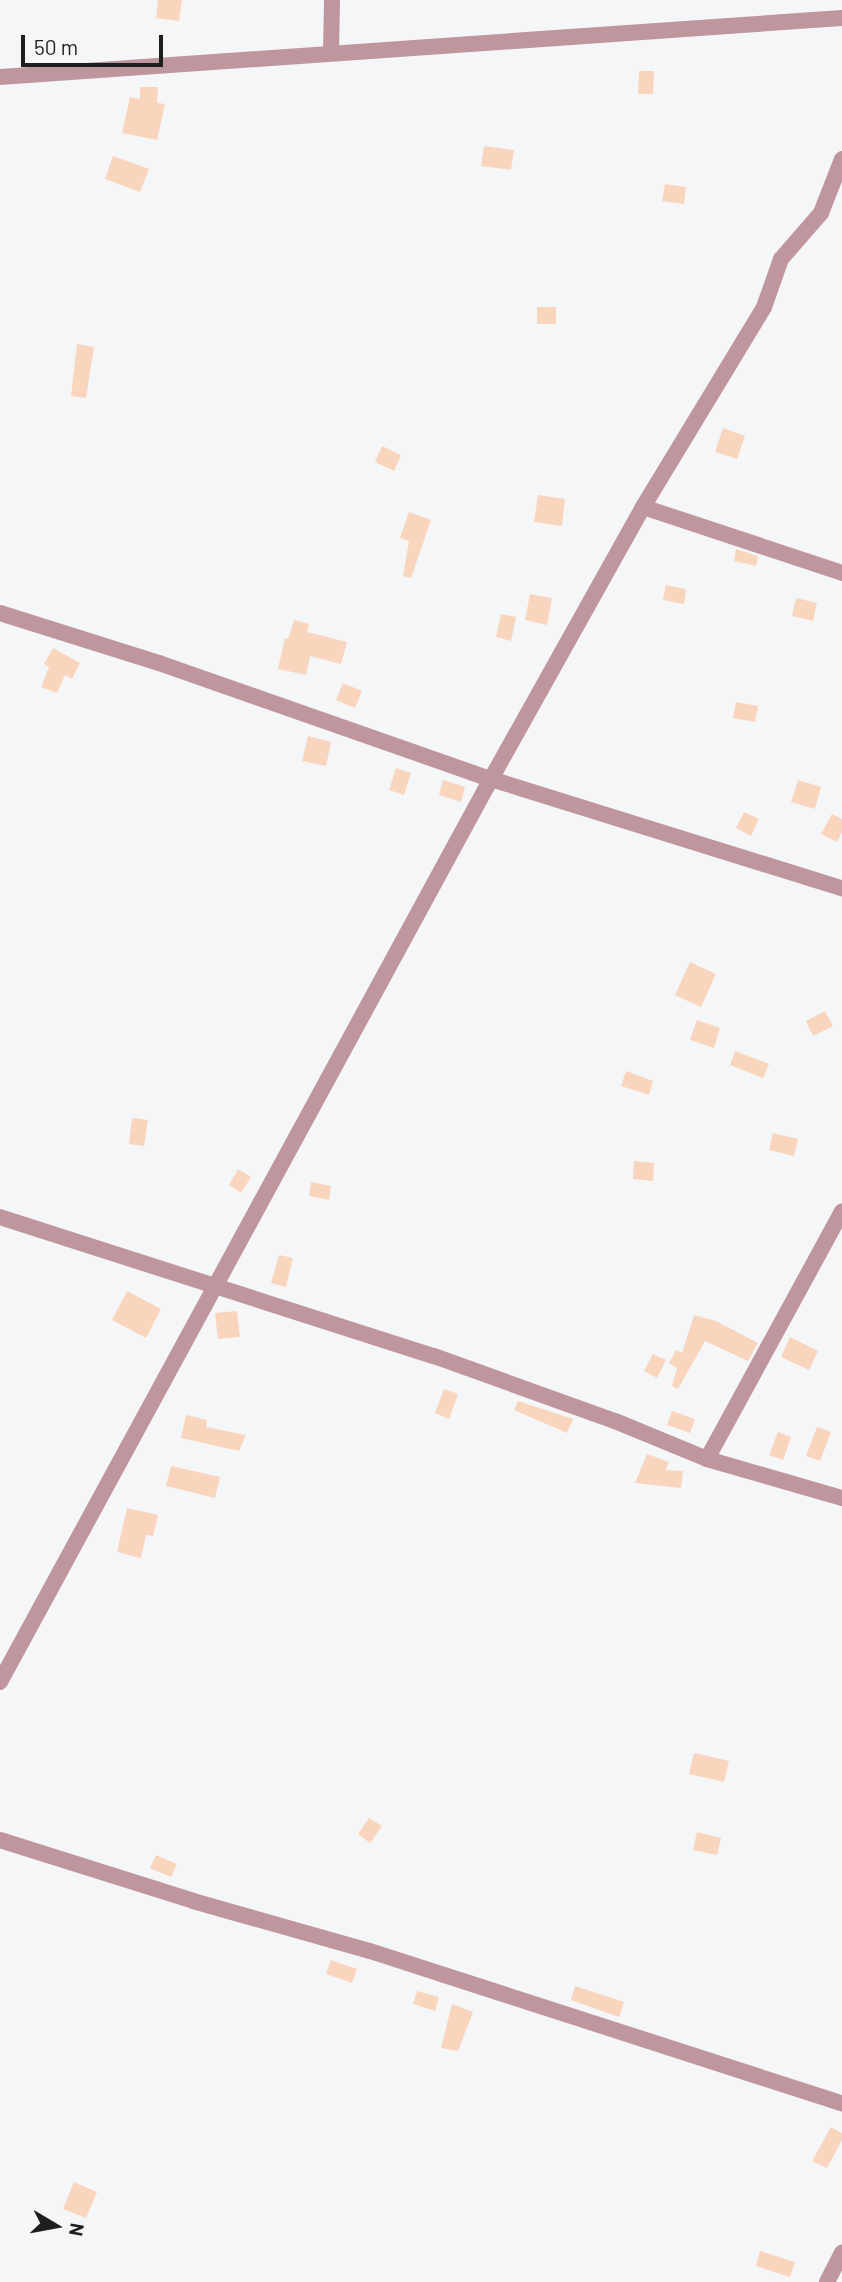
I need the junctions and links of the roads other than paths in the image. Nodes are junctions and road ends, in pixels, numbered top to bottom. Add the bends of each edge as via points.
1 (332, 0) edge
2 (842, 18) edge
3 (331, 53) junction
4 (0, 77) edge
5 (842, 159) edge
6 (643, 507) junction
7 (842, 573) edge
8 (0, 613) edge
9 (491, 779) junction
10 (842, 888) edge
11 (842, 1211) edge
12 (0, 1217) edge
13 (214, 1288) junction
14 (707, 1459) junction
15 (842, 1498) edge
16 (0, 1682) edge
17 (0, 1840) edge
18 (842, 2103) edge
19 (842, 2253) edge
20 (827, 2282) edge

1 - 3 street
2 - 3 street
3 - 4 street
5 - 6 street via 821,213 780,259 765,307
6 - 7 street
6 - 9 street
8 - 9 street via 159,663
9 - 10 street
9 - 13 street
11 - 14 street
12 - 13 street
13 - 14 street via 434,1356
13 - 16 street
14 - 15 street
17 - 18 street via 370,1951
19 - 20 street

